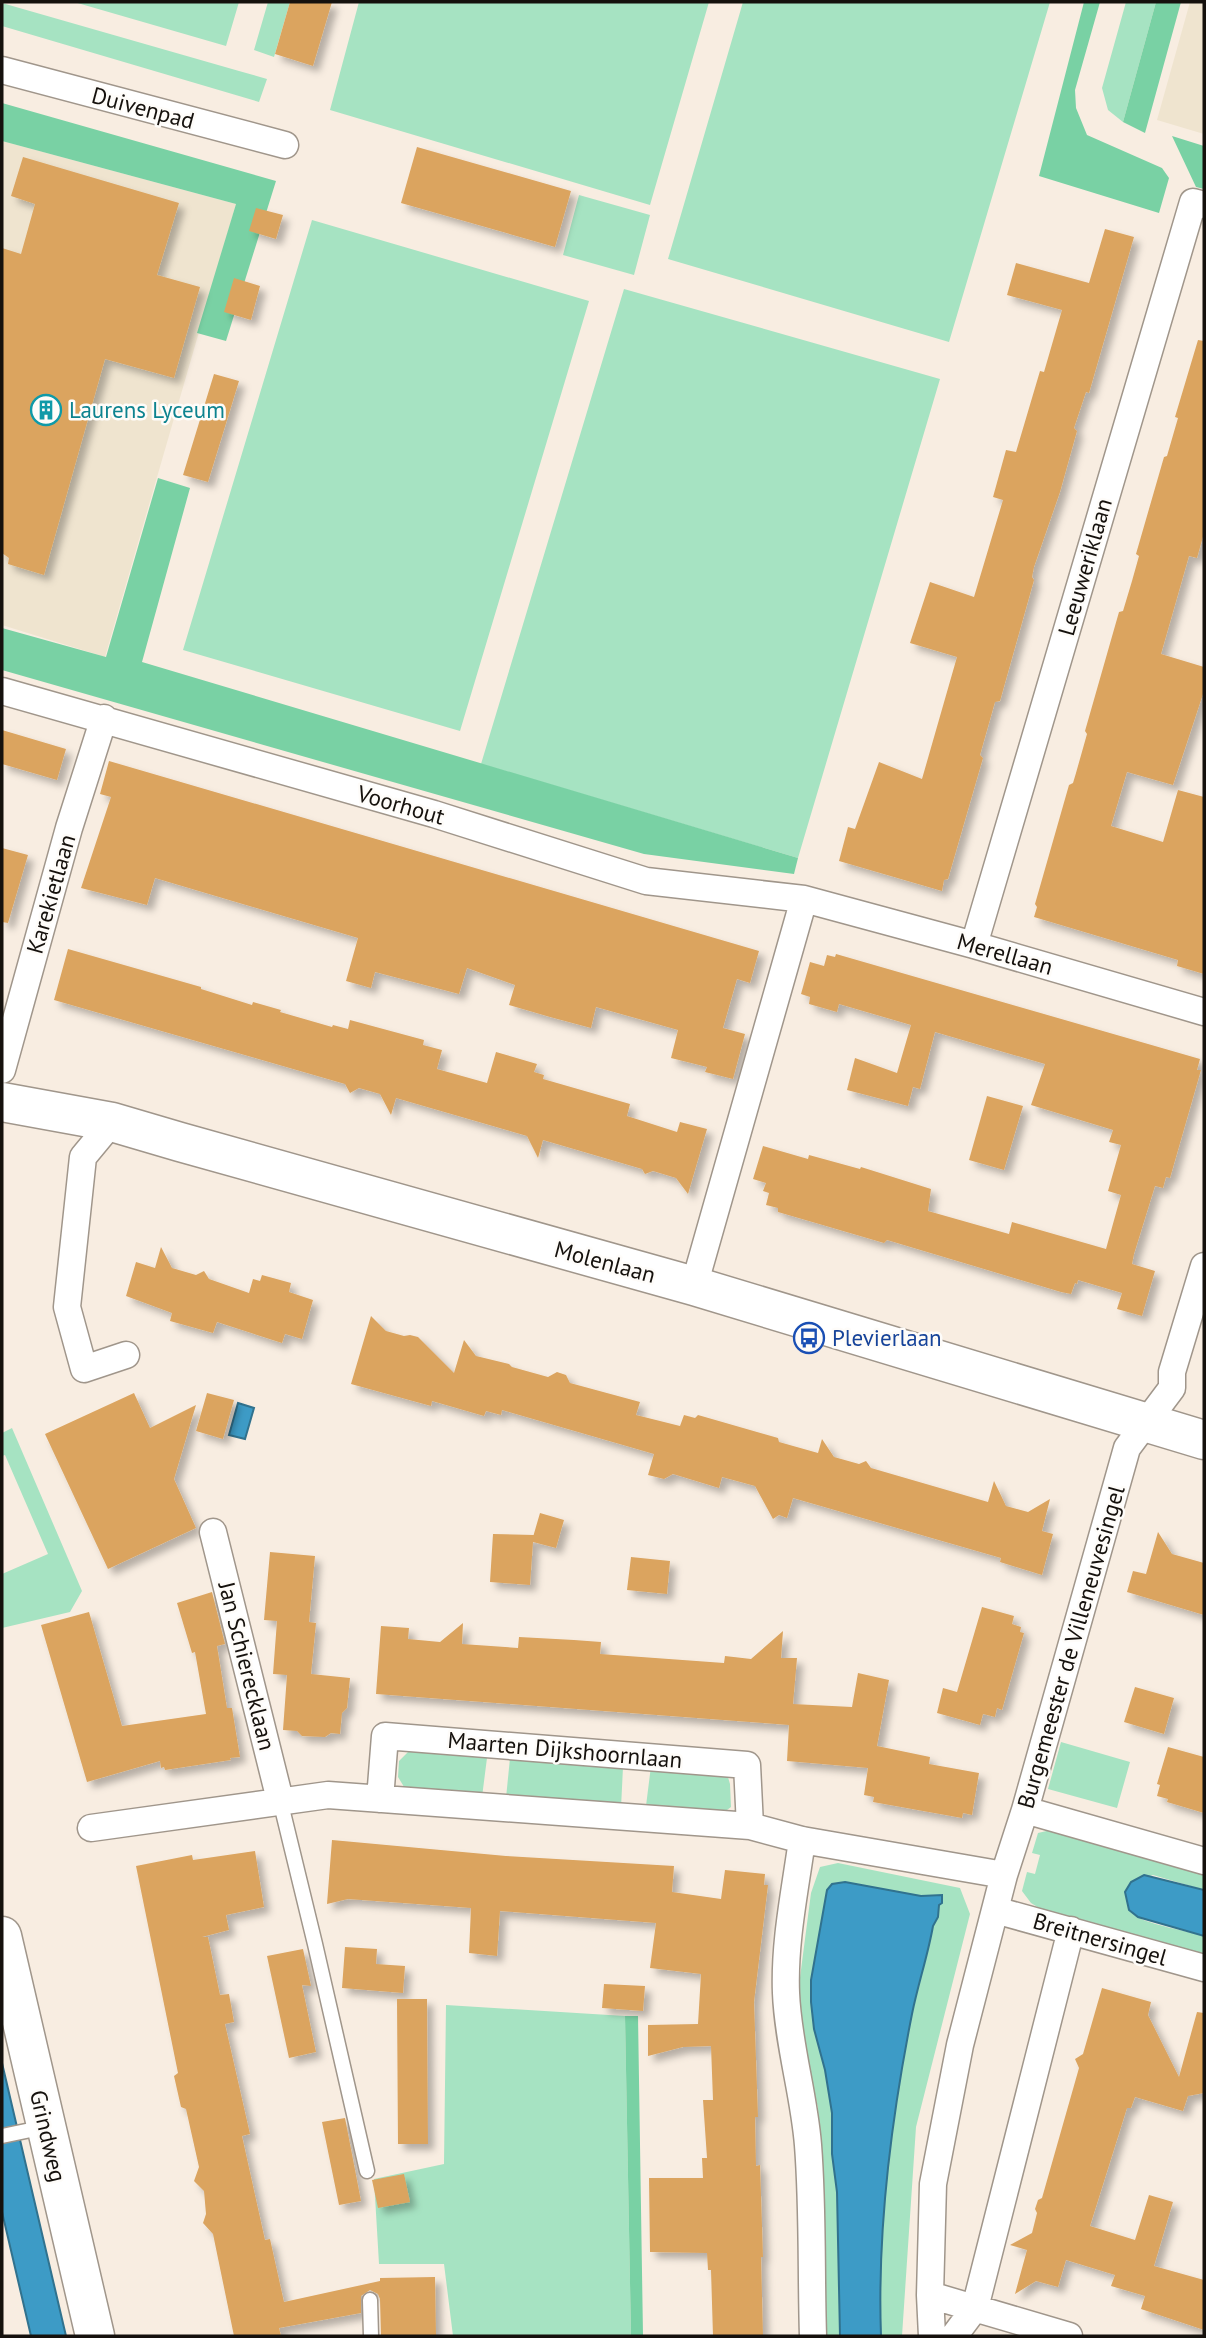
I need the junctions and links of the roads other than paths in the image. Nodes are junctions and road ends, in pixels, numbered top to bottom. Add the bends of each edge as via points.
1 (2, 70) edge
2 (285, 145) dead end
3 (1204, 205) edge
4 (2, 691) edge
5 (104, 718) junction
6 (804, 898) junction
7 (974, 945) junction
8 (1204, 1012) edge
9 (2, 1070) edge
10 (2, 1102) edge
11 (111, 1122) junction
12 (1204, 1266) edge
13 (694, 1286) junction
14 (126, 1355) dead end
15 (1146, 1424) junction
16 (1204, 1440) edge
17 (214, 1532) dead end
18 (380, 1799) junction
19 (280, 1800) junction
20 (1025, 1810) junction
21 (750, 1826) junction
22 (91, 1828) dead end
23 (802, 1840) junction
24 (1204, 1861) edge
25 (1004, 1875) junction
26 (995, 1910) junction
27 (1071, 1930) junction
28 (2, 1936) edge
29 (1204, 1968) edge
30 (35, 2129) junction
31 (2, 2136) edge
32 (367, 2171) dead end
33 (930, 2295) junction
34 (370, 2300) dead end
35 (975, 2308) junction
36 (95, 2336) edge
37 (371, 2336) edge
38 (813, 2336) edge
39 (932, 2336) edge
40 (954, 2336) edge
41 (1069, 2336) edge

1 - 2 street, Duivenpad
3 - 7 street, Leeuweriklaan via 1193,202
4 - 5 street, Voorhout
5 - 6 street, Voorhout via 646,881
5 - 9 street, Karekietlaan
6 - 7 street, Merellaan
6 - 13 street
7 - 8 street, Merellaan
10 - 11 main road, Molenlaan
11 - 13 main road, Molenlaan
11 - 14 street via 83,1157 68,1307 83,1369
12 - 15 street, Burgemeester de Villeneuvesingel via 1172,1372 1172,1388
13 - 15 main road, Molenlaan
15 - 16 main road, Molenlaan
15 - 20 street, Burgemeester de Villeneuvesingel via 1127,1448
17 - 19 street, Jan Schierecklaan
18 - 19 street via 328,1795
18 - 21 street
18 - 21 street, Maarten Dijkshoornlaan via 385,1736 747,1765
19 - 22 street
19 - 32 lane
20 - 24 street
20 - 25 street, Burgemeester de Villeneuvesingel
21 - 23 street
23 - 25 street
23 - 38 street via 787,1944 786,1992 808,2146
25 - 26 street, Burgemeester de Villeneuvesingel
26 - 27 street, Breitnersingel
26 - 33 street, Burgemeester de Villeneuvesingel via 960,2045 933,2184
27 - 29 street, Breitnersingel
27 - 35 street
28 - 30 main road, Grindweg
30 - 31 lane
30 - 36 main road, Grindweg
33 - 35 street
33 - 39 street, Burgemeester de Villeneuvesingel
34 - 37 lane
35 - 40 street
35 - 41 street

